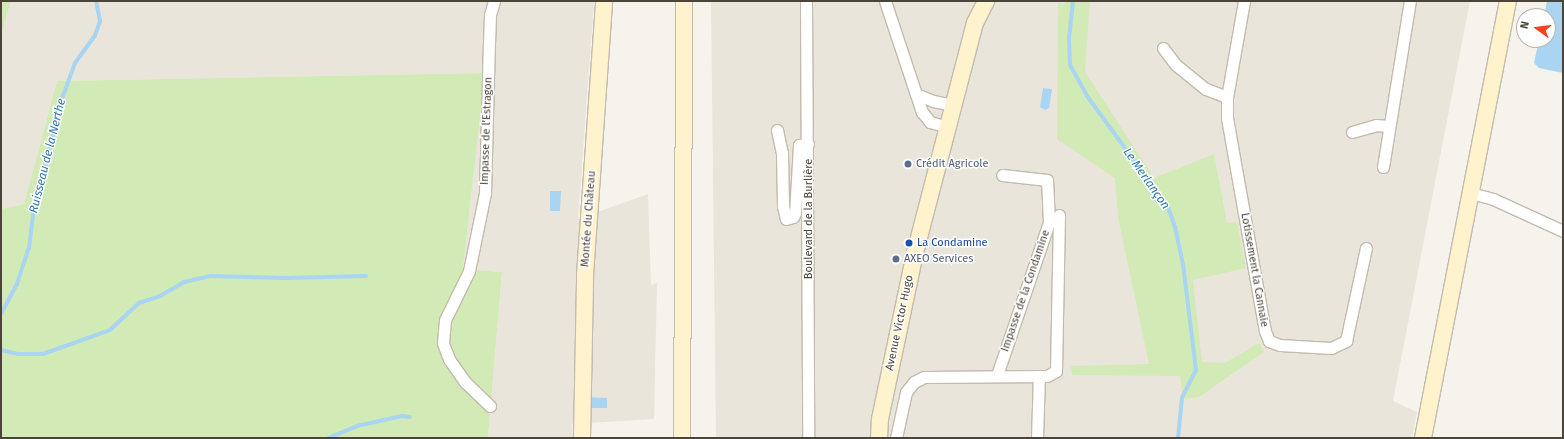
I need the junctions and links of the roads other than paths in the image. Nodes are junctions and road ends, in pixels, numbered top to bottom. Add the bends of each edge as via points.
1 (494, 1) edge
2 (604, 1) edge
3 (684, 1) edge
4 (806, 1) edge
5 (885, 1) edge
6 (986, 1) edge
7 (1244, 1) edge
8 (1410, 1) edge
9 (1508, 1) edge
10 (1163, 48) dead end
11 (916, 94) junction
12 (1227, 97) junction
13 (953, 105) junction
14 (1388, 126) junction
15 (948, 127) junction
16 (777, 130) dead end
17 (1352, 132) dead end
18 (808, 144) junction
19 (1383, 167) dead end
20 (1002, 175) dead end
21 (1472, 193) junction
22 (1059, 215) dead end
23 (1563, 231) edge
24 (1366, 248) dead end
25 (997, 375) junction
26 (1039, 376) junction
27 (490, 406) dead end
28 (582, 438) edge
29 (682, 438) edge
30 (808, 438) edge
31 (879, 438) edge
32 (896, 438) edge
33 (1037, 438) edge
34 (1423, 438) edge

1 - 27 street, Impasse de l’Estragon via 490,15 485,193 469,271 445,320 444,343 449,360 465,382
2 - 28 street, Montée du Château via 584,275
3 - 29 street
4 - 18 street, Boulevard de la Burlière
5 - 11 street
6 - 13 street, Avenue Victor Hugo via 975,23
7 - 12 street, Lotissement la Cannaie
8 - 14 street
9 - 21 street
10 - 12 street via 1176,65 1206,89
11 - 13 street
11 - 15 street via 922,112 930,122
12 - 24 street, Lotissement la Cannaie via 1227,118 1233,158 1269,341 1280,345 1331,348 1346,341
13 - 15 street, Avenue Victor Hugo
14 - 17 street via 1376,125
14 - 19 street
15 - 31 street, Avenue Victor Hugo via 915,253 880,419
16 - 18 street via 782,153 783,206 786,219 793,217 795,213 799,145
18 - 30 street, Boulevard de la Burlière
20 - 25 street, Impasse de la Condamine via 1047,180 1050,222
21 - 23 street via 1493,199
21 - 34 street
22 - 26 street via 1058,366 1052,375
25 - 26 street
25 - 32 street via 919,379 910,386 904,397
26 - 33 street

